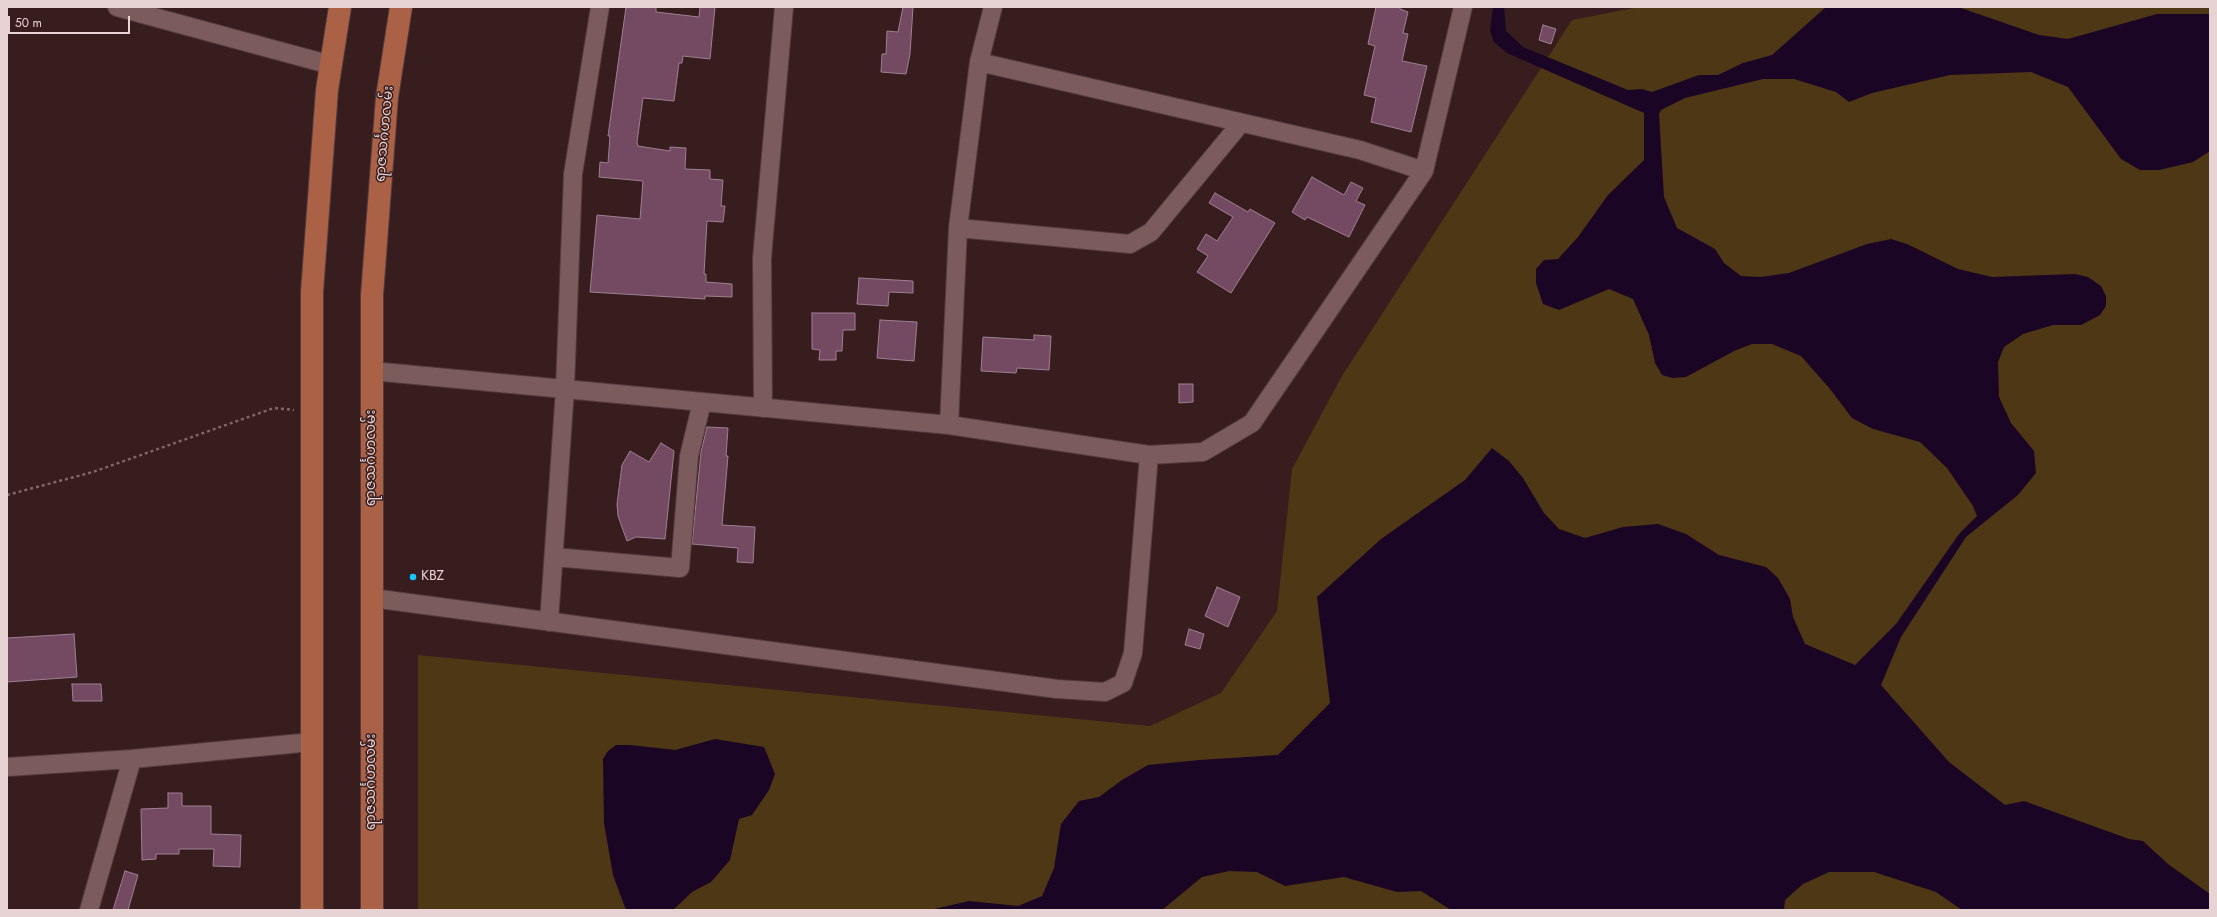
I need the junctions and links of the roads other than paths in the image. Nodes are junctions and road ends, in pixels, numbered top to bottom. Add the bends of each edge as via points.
1 (116, 7) edge
2 (340, 7) edge
3 (401, 7) edge
4 (600, 7) edge
5 (784, 7) edge
6 (993, 7) edge
7 (1463, 7) edge
8 (979, 62) junction
9 (331, 65) junction
10 (1241, 123) junction
11 (1424, 171) junction
12 (958, 228) junction
13 (372, 372) junction
14 (565, 389) junction
15 (702, 402) junction
16 (763, 408) junction
17 (949, 425) junction
18 (1149, 455) junction
19 (554, 557) junction
20 (372, 598) junction
21 (549, 622) junction
22 (312, 742) junction
23 (132, 759) junction
24 (7, 767) edge
25 (89, 910) edge
26 (312, 910) edge
27 (372, 910) edge

1 - 9 street
2 - 9 main road
3 - 13 main road, ရာဇသင်္ဂဟလမ်း via 387,97 372,294
4 - 14 street via 572,174
5 - 16 street via 762,258
6 - 8 street
7 - 11 street
8 - 10 street
8 - 12 street
9 - 22 main road via 312,292
10 - 11 street via 1360,150
10 - 12 street via 1151,232 1130,244
11 - 18 street via 1252,423 1203,452
12 - 17 street
13 - 14 street
13 - 20 main road, ရာဇသင်္ဂဟလမ်း
14 - 15 street
14 - 19 street
15 - 16 street
15 - 19 street via 689,456 680,568
16 - 17 street
17 - 18 street
18 - 21 street via 1133,653 1123,683 1105,692 1057,689
19 - 21 street
20 - 21 street
20 - 27 main road, ရာဇသင်္ဂဟလမ်း
22 - 23 street
22 - 26 main road
23 - 24 street
23 - 25 street

